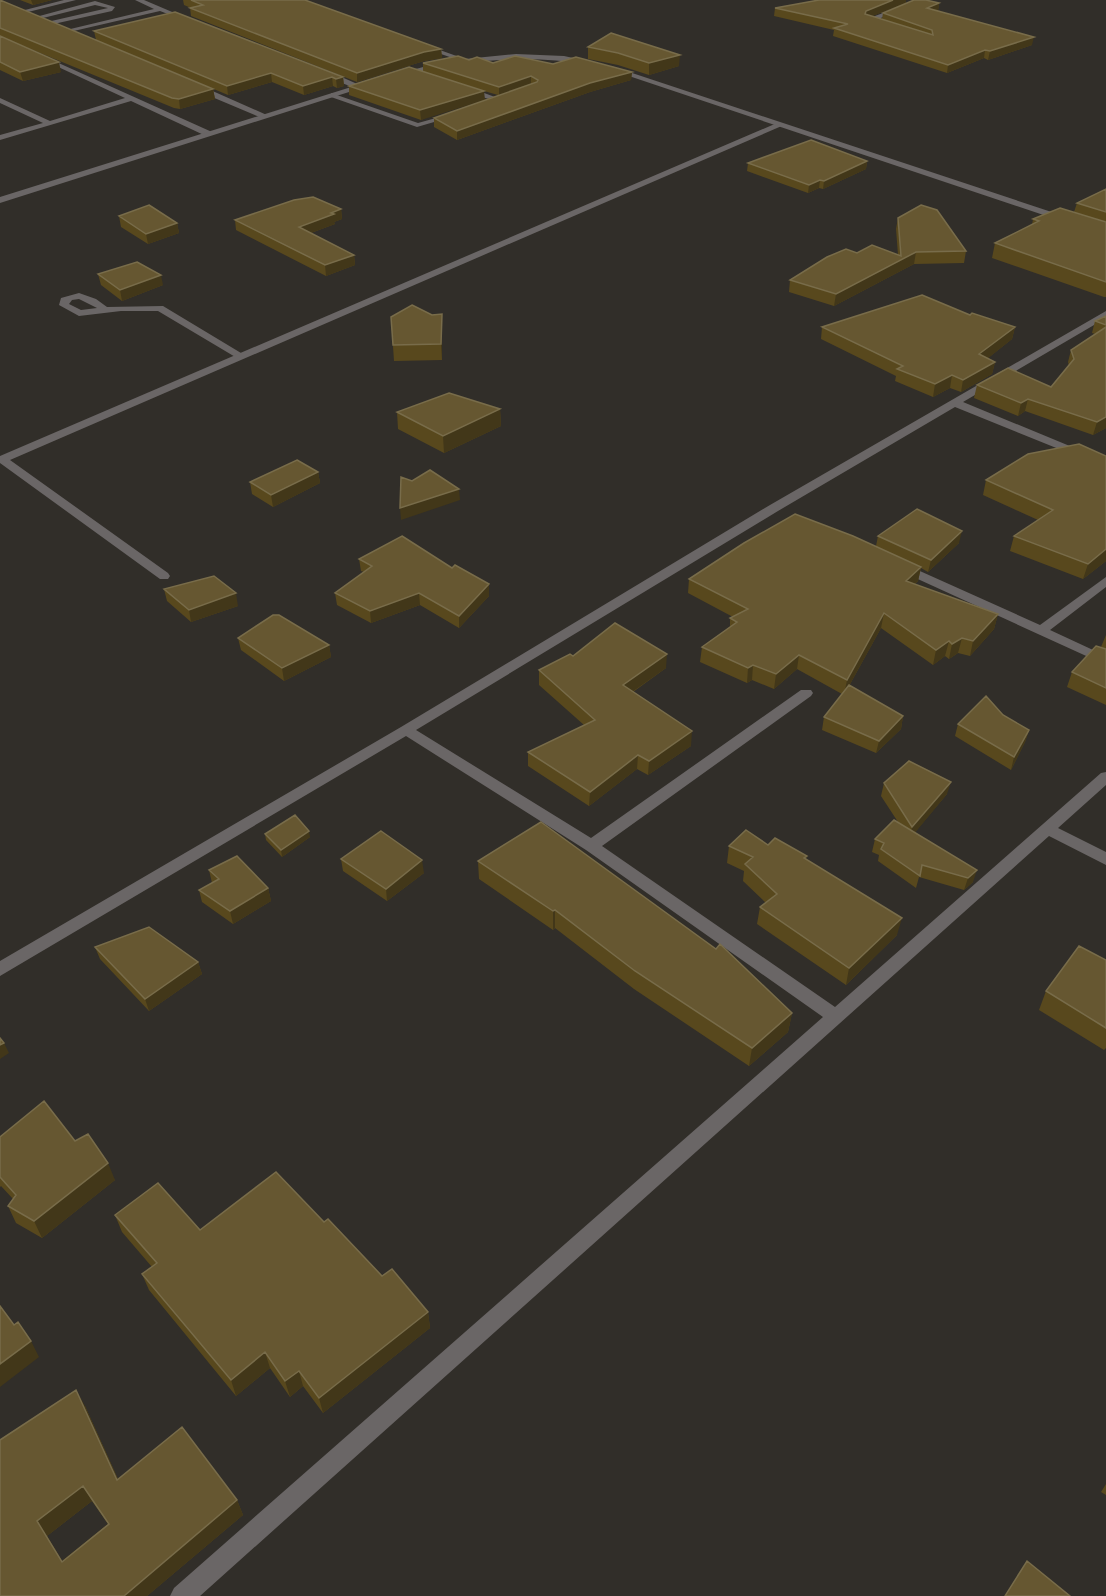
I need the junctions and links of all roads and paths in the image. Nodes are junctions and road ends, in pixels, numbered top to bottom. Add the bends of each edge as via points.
1 (73, 0) edge
2 (138, 0) edge
3 (924, 0) edge
4 (10, 8) edge
5 (160, 9) junction
6 (20, 12) junction
7 (35, 18) junction
8 (193, 22) edge
9 (49, 23) junction
10 (884, 27) edge
11 (65, 31) junction
12 (76, 35) edge
13 (418, 44) edge
14 (30, 53) edge
15 (463, 60) junction
16 (315, 69) edge
17 (412, 71) junction
18 (391, 77) edge
19 (434, 78) edge
20 (380, 81) edge
21 (192, 85) edge
22 (456, 86) edge
23 (360, 87) junction
24 (334, 95) junction
25 (510, 97) edge
26 (131, 99) junction
27 (0, 100) edge
28 (499, 100) junction
29 (478, 107) edge
30 (468, 111) edge
31 (265, 116) junction
32 (49, 123) junction
33 (780, 125) junction
34 (209, 134) junction
35 (0, 138) edge
36 (0, 200) edge
37 (1068, 213) edge
38 (1059, 218) junction
39 (1106, 233) edge
40 (101, 310) dead end
41 (1106, 314) edge
42 (241, 356) junction
43 (956, 403) junction
44 (1106, 449) edge
45 (1, 459) edge
46 (1093, 459) junction
47 (1106, 465) edge
48 (891, 562) edge
49 (164, 576) dead end
50 (1106, 581) edge
51 (1041, 631) junction
52 (1106, 661) edge
53 (806, 693) dead end
54 (406, 730) junction
55 (1106, 777) edge
56 (1048, 828) junction
57 (591, 846) junction
58 (1106, 859) edge
59 (0, 969) edge
60 (835, 1016) junction
61 (182, 1596) edge

1 - 6 street
2 - 5 street
3 - 10 street via 869,20
4 - 6 street
5 - 8 street
5 - 11 street
6 - 7 street
7 - 9 street
7 - 9 street via 95,3 112,7
9 - 11 street
11 - 12 street
13 - 15 street
14 - 26 street
15 - 17 street
15 - 33 street via 539,57 600,65
16 - 23 street
17 - 18 street
17 - 19 street
20 - 23 street
21 - 31 street
22 - 28 street
23 - 24 street
24 - 30 street via 417,125
24 - 31 street
25 - 28 street
26 - 32 street
26 - 34 street
27 - 32 street
28 - 29 street
31 - 34 street
32 - 35 street
33 - 38 street
33 - 42 street
34 - 36 street
37 - 38 street
38 - 39 street
40 - 42 street via 160,308
41 - 43 street
42 - 45 street
43 - 46 street
43 - 54 street
44 - 46 street
45 - 49 street
46 - 47 street
48 - 51 street
50 - 51 street
51 - 52 street
53 - 57 street
54 - 57 street
54 - 59 street
55 - 56 street
56 - 58 street
56 - 60 street
57 - 60 street
60 - 61 street

